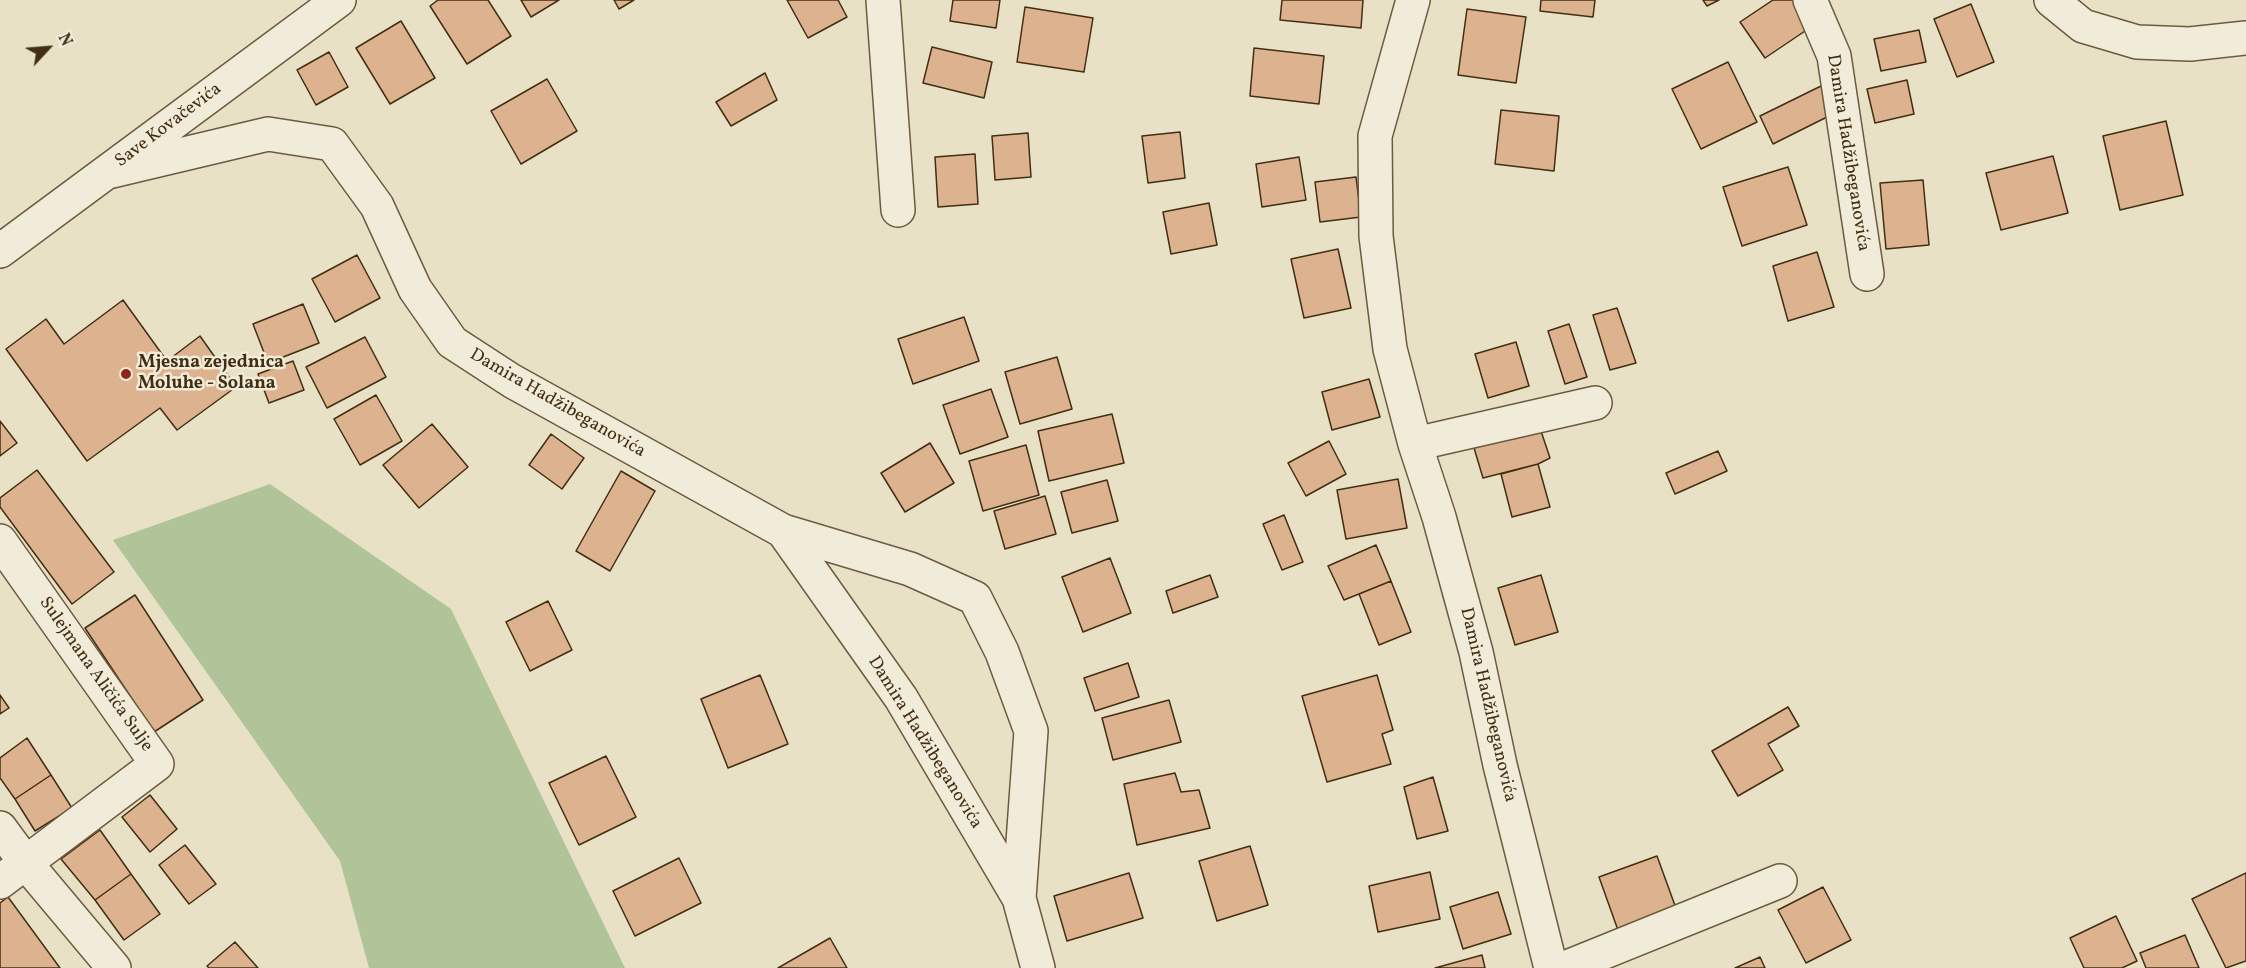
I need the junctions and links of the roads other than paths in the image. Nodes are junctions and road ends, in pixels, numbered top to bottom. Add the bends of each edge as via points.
1 (339, 0) edge
2 (883, 0) edge
3 (1413, 0) edge
4 (1810, 0) edge
5 (2051, 0) edge
6 (2246, 38) edge
7 (108, 172) junction
8 (898, 210) dead end
9 (0, 251) edge
10 (1867, 274) dead end
11 (1595, 403) dead end
12 (1415, 444) junction
13 (783, 531) junction
14 (0, 541) edge
15 (0, 828) edge
16 (25, 861) junction
17 (1780, 881) dead end
18 (0, 882) edge
19 (1019, 898) junction
20 (114, 968) edge
21 (1038, 968) edge
22 (1551, 968) edge
23 (1565, 968) edge

1 - 7 street, Save Kovačevića
2 - 8 street
3 - 12 street, Damira Hadžibeganovića via 1375,136 1376,236 1390,349
4 - 10 street, Damira Hadžibeganovića via 1834,56
5 - 6 street via 2083,26 2137,42 2190,44
7 - 9 street, Save Kovačevića
7 - 13 street, Damira Hadžibeganovića via 268,134 333,144 377,206 415,289 452,342 512,381
11 - 12 street
12 - 22 street, Damira Hadžibeganovića via 1476,652
13 - 19 street, Damira Hadžibeganovića via 901,698
13 - 19 street, Damira Hadžibeganovića via 910,569 975,598 1002,652 1031,731
14 - 16 street, Sulejmana Aličića Sulje via 157,764
15 - 16 street
16 - 18 street
16 - 20 street
17 - 23 street
19 - 21 street, Damira Hadžibeganovića

